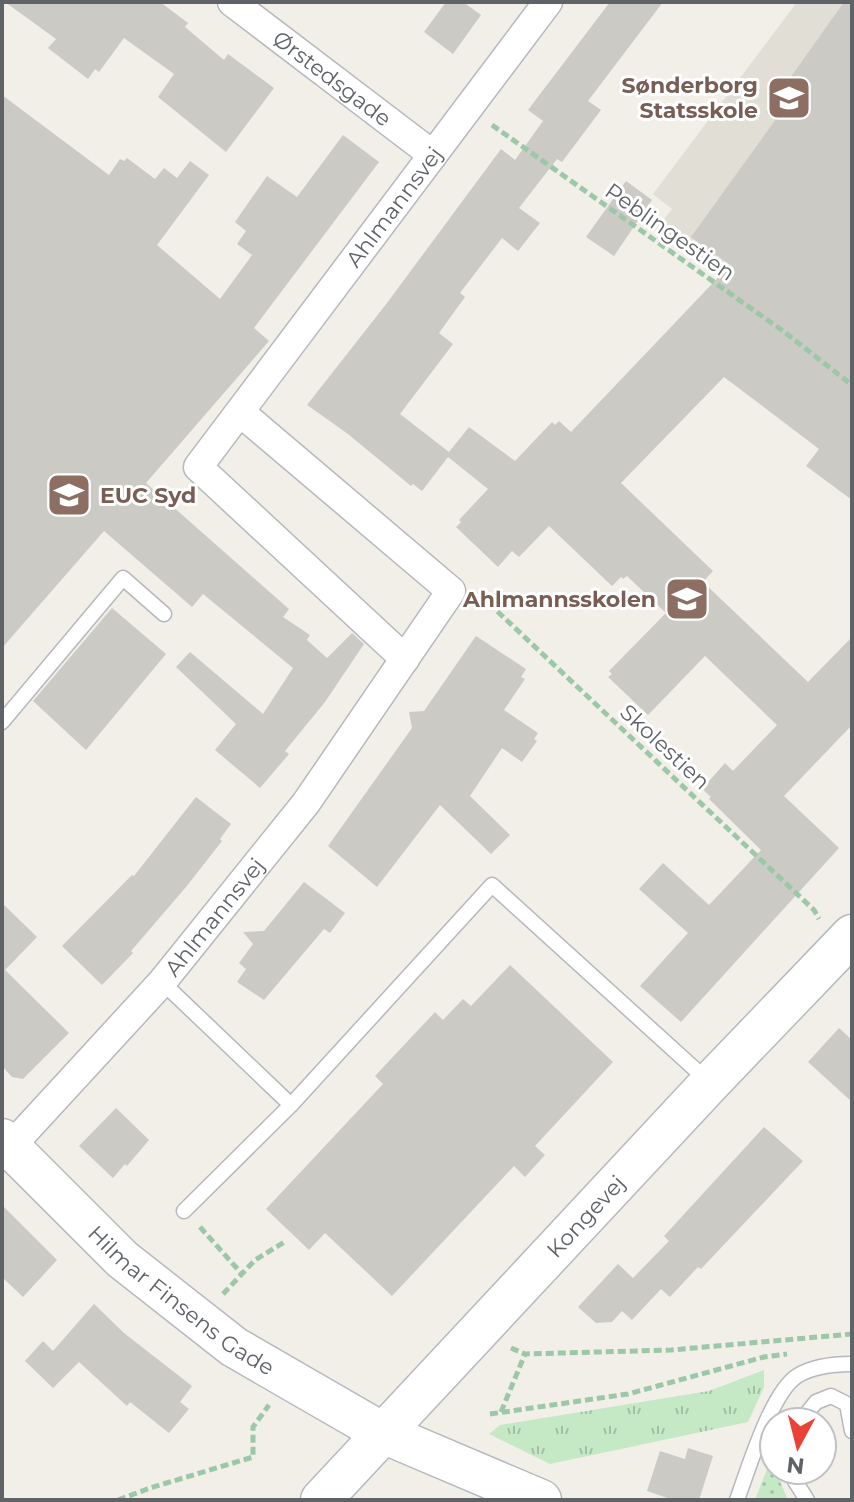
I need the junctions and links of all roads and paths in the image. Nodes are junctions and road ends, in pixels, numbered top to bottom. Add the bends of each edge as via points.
1 (232, 2) edge
2 (548, 2) edge
3 (468, 108) junction
4 (433, 155) junction
5 (852, 385) edge
6 (240, 412) junction
7 (451, 591) junction
8 (164, 614) dead end
9 (405, 659) junction
10 (2, 722) edge
11 (844, 949) edge
12 (162, 982) junction
13 (710, 1083) junction
14 (291, 1105) junction
15 (5, 1148) edge
16 (184, 1211) dead end
17 (286, 1241) dead end
18 (220, 1248) dead end
19 (242, 1274) junction
20 (198, 1319) junction
21 (477, 1334) junction
22 (852, 1334) edge
23 (525, 1354) junction
24 (795, 1354) dead end
25 (852, 1364) edge
26 (269, 1405) dead end
27 (813, 1406) edge
28 (501, 1412) junction
29 (490, 1414) dead end
30 (852, 1431) edge
31 (383, 1433) junction
32 (118, 1500) edge
33 (321, 1500) edge
34 (541, 1500) edge
35 (737, 1500) edge

1 - 4 street, Ørstedsgade
2 - 3 street, Ahlmannsvej
3 - 4 street, Ahlmannsvej
3 - 5 path, Peblingestien
4 - 6 street, Ahlmannsvej
6 - 7 street
6 - 9 street, Ahlmannsvej via 198,467
7 - 9 street, Ahlmannsvej
7 - 11 path, Skolestien via 479,594 814,910
8 - 10 lane via 123,578
9 - 12 street, Ahlmannsvej via 306,803
11 - 13 street, Kongevej
12 - 14 lane
12 - 15 street, Ahlmannsvej
13 - 14 lane via 492,885
13 - 21 street, Kongevej
14 - 16 lane
15 - 20 street, Hilmar Finsens Gade via 122,1259
17 - 19 path
18 - 19 path
19 - 20 path
20 - 31 street, Hilmar Finsens Gade via 234,1347
21 - 23 path
21 - 31 street, Kongevej
22 - 23 path via 671,1350
23 - 28 path
24 - 28 path via 764,1357 628,1394
25 - 35 lane via 818,1367 795,1377 765,1425
26 - 32 path via 253,1427 253,1457
27 - 30 lane via 831,1396 847,1404
28 - 29 path
31 - 33 street, Kongevej
31 - 34 street, Hilmar Finsens Gade

